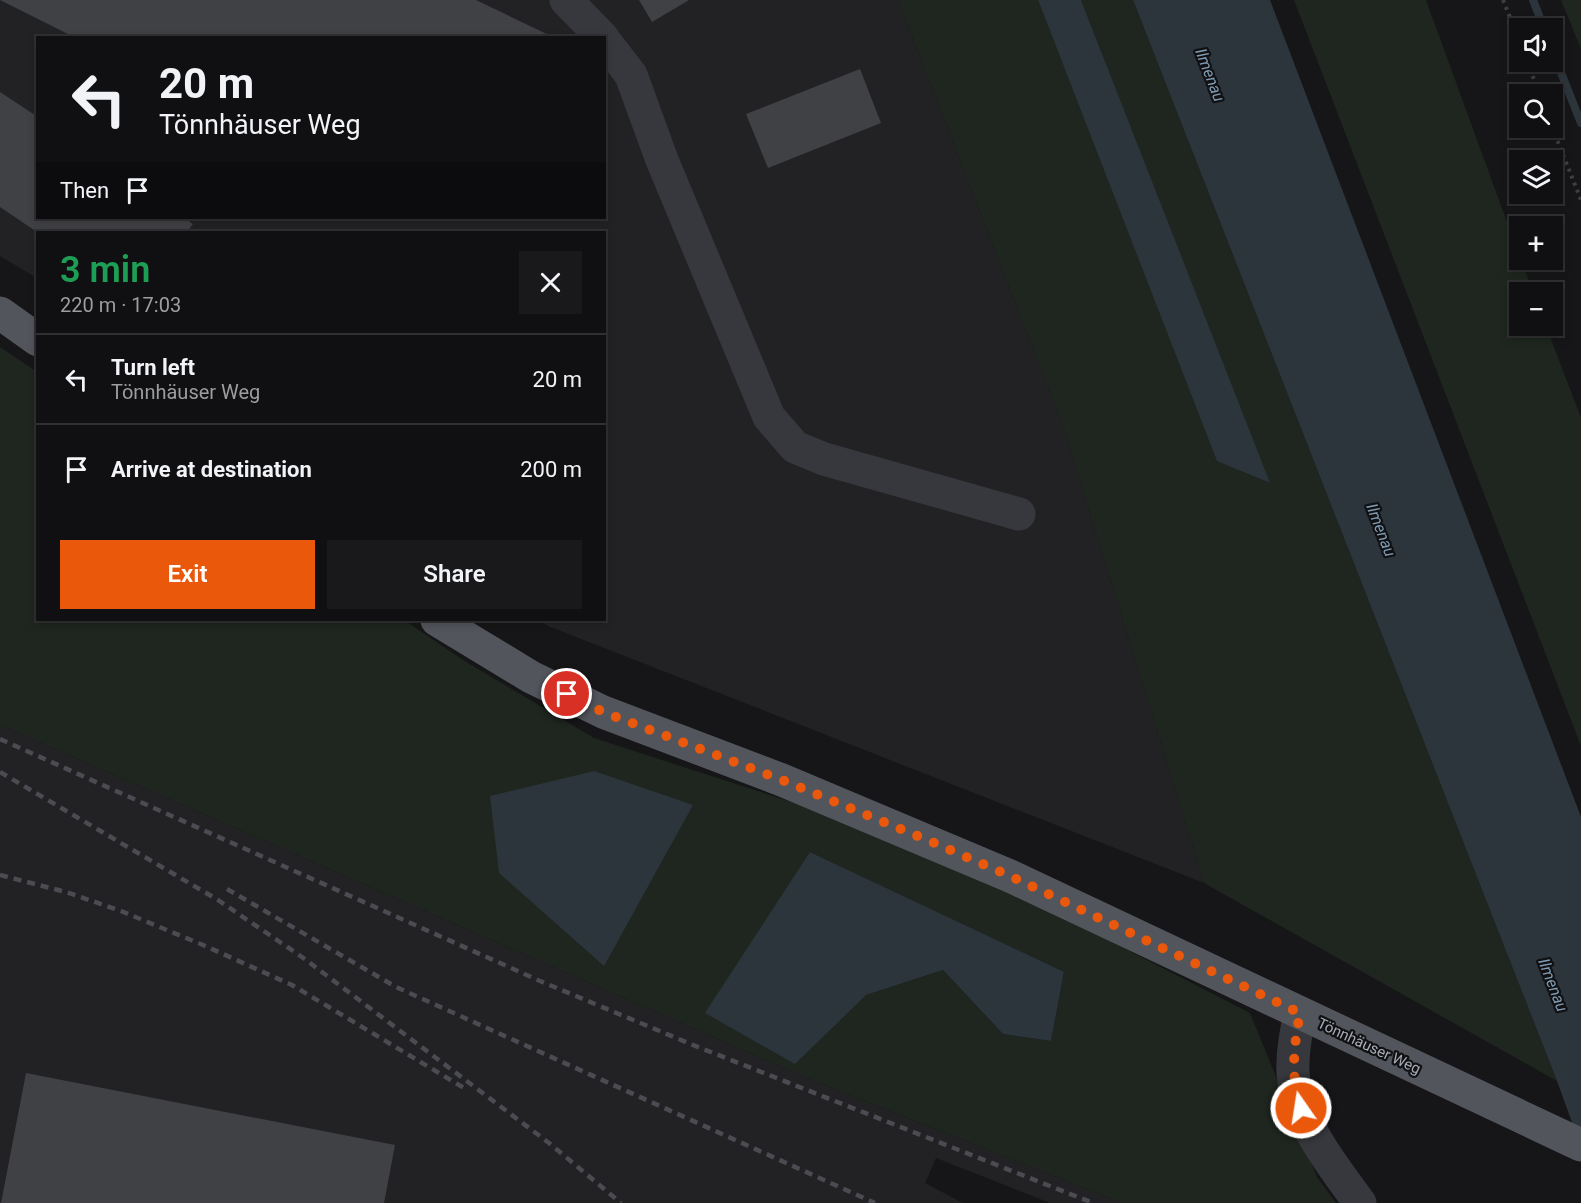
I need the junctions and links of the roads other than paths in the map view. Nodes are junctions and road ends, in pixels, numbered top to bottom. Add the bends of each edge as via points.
1 (566, 0) edge
2 (601, 36) edge
3 (606, 42) edge
4 (0, 313) edge
5 (36, 339) edge
6 (1019, 514) dead end
7 (440, 621) edge
8 (1300, 1013) junction
9 (1581, 1145) edge
10 (1360, 1203) edge

1 - 2 street
3 - 6 street via 631,75 769,417 795,447 824,459
4 - 5 main road
7 - 8 main road, Tönnhäuser Weg via 531,677 603,712 892,825 1010,876
8 - 9 main road, Tönnhäuser Weg
8 - 10 street via 1294,1047 1296,1094 1305,1121

